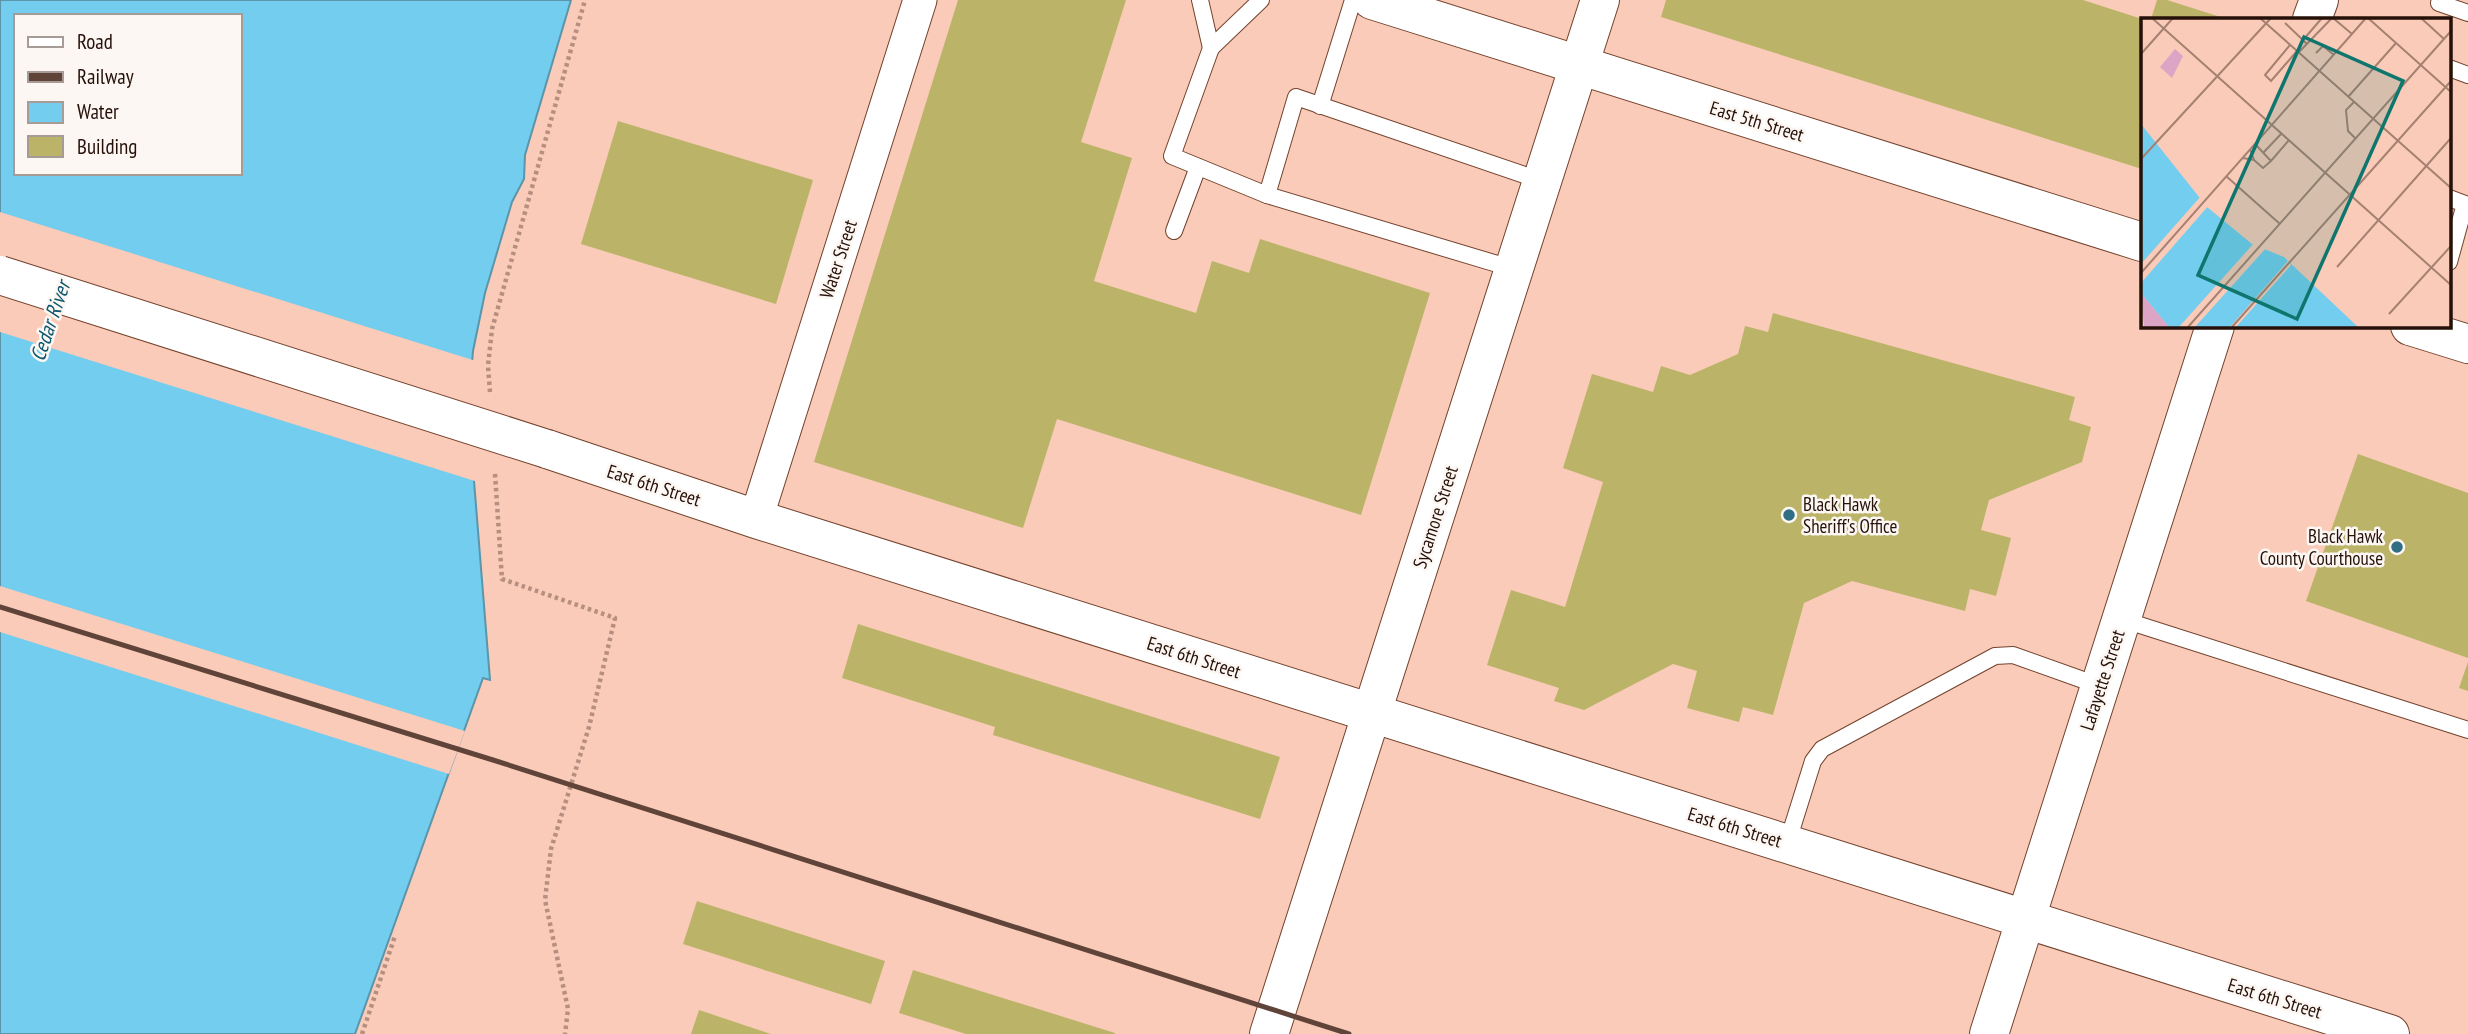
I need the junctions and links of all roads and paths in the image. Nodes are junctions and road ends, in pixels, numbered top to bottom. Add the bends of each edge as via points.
1 (585, 0) edge
2 (920, 0) edge
3 (1200, 0) edge
4 (1261, 0) edge
5 (1353, 0) edge
6 (1372, 0) edge
7 (1600, 0) edge
8 (2319, 0) edge
9 (2440, 1) edge
10 (2468, 13) edge
11 (2313, 18) edge
12 (2433, 18) edge
13 (1210, 48) junction
14 (1579, 65) junction
15 (2450, 68) edge
16 (2468, 75) edge
17 (1320, 106) junction
18 (1198, 167) junction
19 (1542, 181) junction
20 (1267, 195) junction
21 (2450, 198) edge
22 (1174, 231) dead end
23 (2141, 241) edge
24 (2450, 258) edge
25 (1514, 270) junction
26 (0, 275) edge
27 (2215, 327) edge
28 (2423, 328) edge
29 (2468, 344) edge
30 (491, 406) dead end
31 (495, 472) dead end
32 (756, 519) junction
33 (2121, 619) junction
34 (2100, 686) junction
35 (1372, 713) junction
36 (2468, 730) edge
37 (1787, 844) junction
38 (2026, 919) junction
39 (395, 936) dead end
40 (362, 1034) edge
41 (565, 1034) edge
42 (1269, 1034) edge
43 (1989, 1034) edge
44 (2389, 1034) edge

1 - 30 path via 492,329 488,366
2 - 32 street, Water Street
3 - 13 lane
4 - 13 lane
5 - 17 lane
6 - 14 main road, East 5th Street
7 - 14 main road, Sycamore Street
8 - 11 main road
9 - 10 lane
9 - 12 lane
13 - 18 lane via 1172,156
14 - 19 main road, Sycamore Street
14 - 23 main road, East 5th Street
15 - 16 lane
17 - 19 lane
17 - 20 lane via 1296,97
18 - 20 lane
18 - 22 lane
19 - 25 main road, Sycamore Street
20 - 25 lane
21 - 24 lane via 2465,204
25 - 35 main road, Sycamore Street
26 - 32 main road, East 6th Street, bridge
27 - 33 main road, Lafayette Street
28 - 29 main road
31 - 41 path via 502,579 615,618 549,862 545,900 568,1009
32 - 35 main road, East 6th Street
33 - 34 main road, Lafayette Street
33 - 36 lane
34 - 37 lane via 2013,655 1995,656 1822,749 1812,761
34 - 38 main road, Lafayette Street
35 - 37 main road, East 6th Street
35 - 42 main road, Sycamore Street
37 - 38 main road, East 6th Street
38 - 43 main road, Lafayette Street
38 - 44 main road, East 6th Street
39 - 40 path

